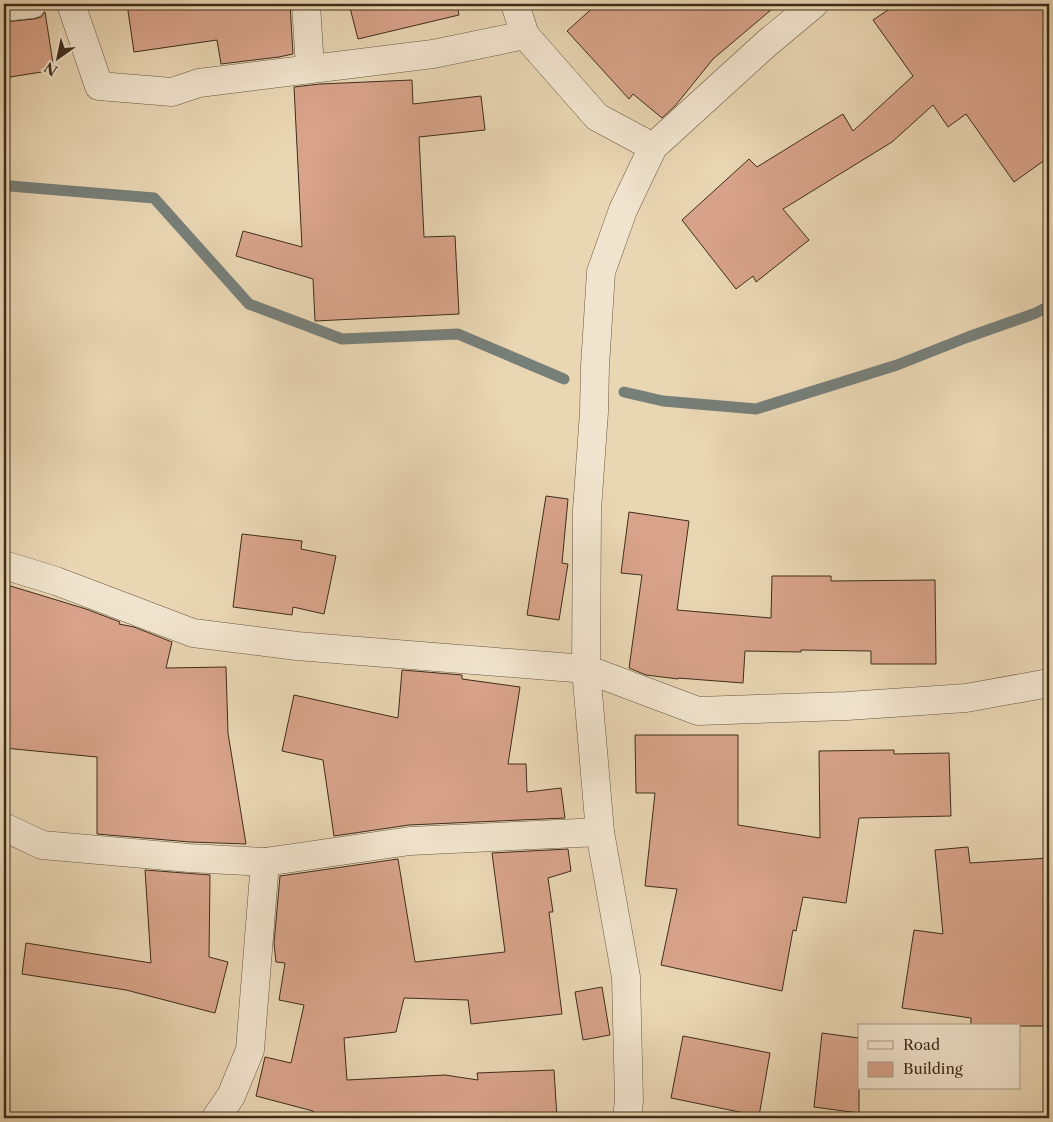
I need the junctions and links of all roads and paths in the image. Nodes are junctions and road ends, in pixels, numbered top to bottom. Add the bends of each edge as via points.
1 (32, 4) edge
2 (72, 4) edge
3 (306, 4) edge
4 (515, 4) edge
5 (814, 4) edge
6 (4, 7) edge
7 (525, 35) junction
8 (310, 68) junction
9 (653, 147) junction
10 (4, 565) edge
11 (586, 669) junction
12 (1049, 682) edge
13 (4, 827) edge
14 (600, 832) junction
15 (265, 862) junction
16 (216, 1118) edge
17 (628, 1118) edge

1 - 6 street
2 - 8 street via 99,86 172,92 199,83
3 - 8 street
4 - 7 street
5 - 9 street
7 - 8 street via 433,54
7 - 9 street via 598,116
9 - 11 street via 623,210 601,272 587,510
10 - 11 street via 56,581 193,633 297,646
11 - 12 street via 698,711 966,698
11 - 14 street
13 - 15 street via 42,845
14 - 15 street via 410,840
14 - 17 street via 626,977
15 - 16 street via 250,1050 231,1096

